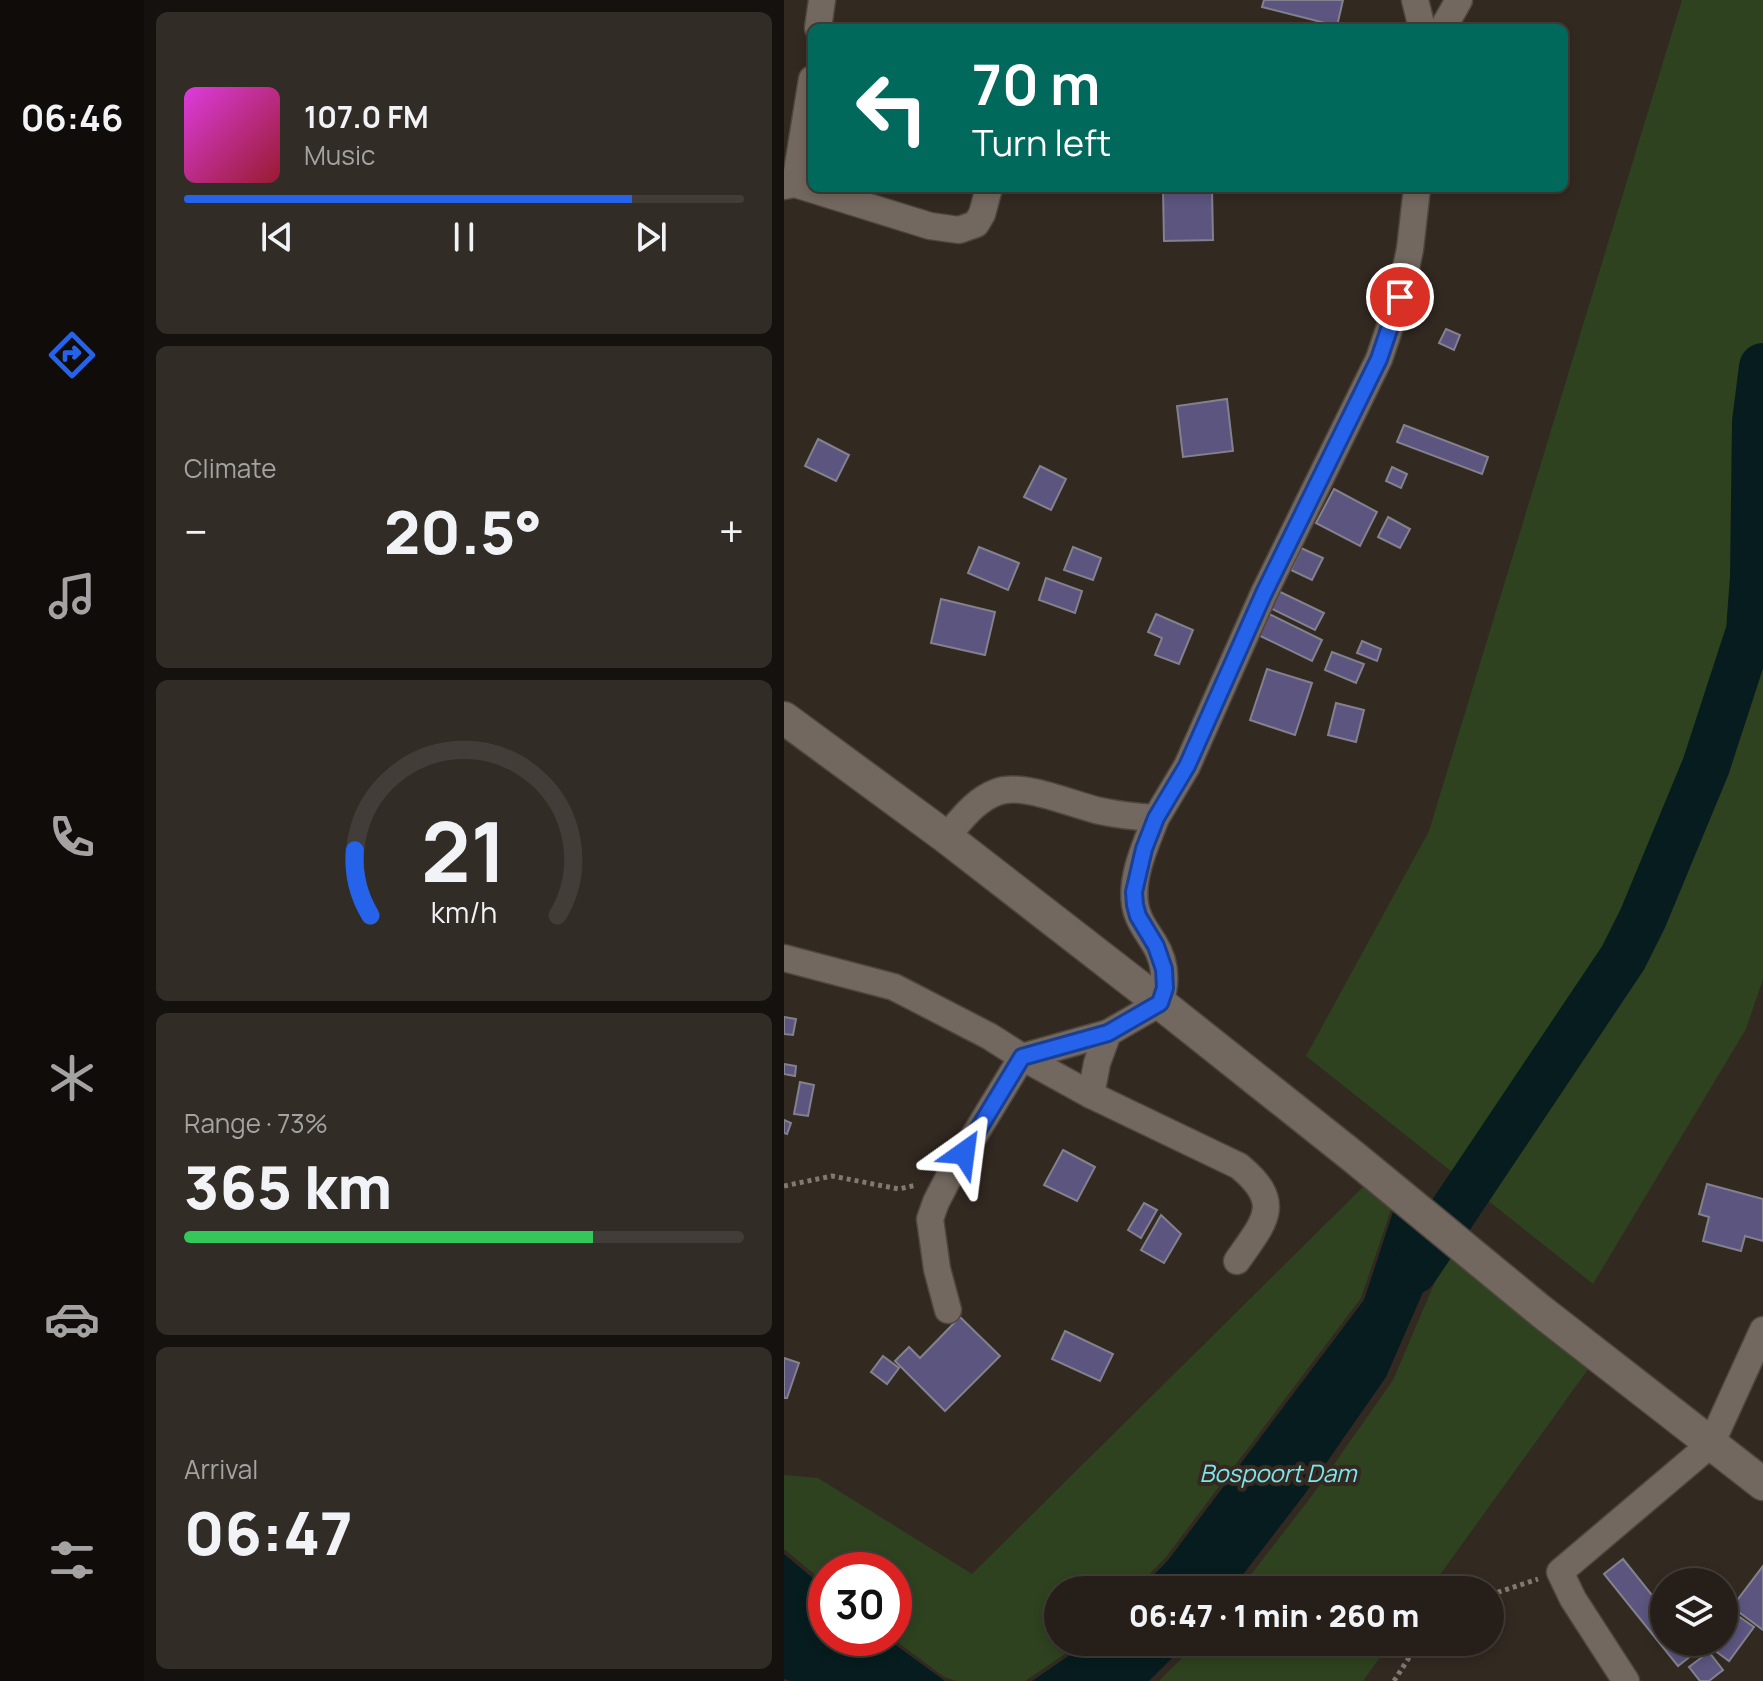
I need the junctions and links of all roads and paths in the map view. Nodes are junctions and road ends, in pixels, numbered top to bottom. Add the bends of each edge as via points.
1 (822, 0) edge
2 (1415, 0) edge
3 (1459, 0) edge
4 (819, 24) edge
5 (1421, 24) edge
6 (1445, 24) edge
7 (808, 98) edge
8 (790, 185) edge
9 (814, 192) edge
10 (988, 192) edge
11 (1417, 192) edge
12 (784, 718) edge
13 (1156, 818) junction
14 (946, 837) junction
15 (784, 958) edge
16 (1160, 1003) junction
17 (1108, 1033) junction
18 (1022, 1057) junction
19 (1091, 1095) junction
20 (949, 1177) junction
21 (784, 1186) edge
22 (1237, 1261) dead end
23 (948, 1310) dead end
24 (1763, 1330) edge
25 (1711, 1444) junction
26 (1763, 1484) edge
27 (1560, 1572) junction
28 (1504, 1590) edge
29 (1410, 1656) edge
30 (1394, 1681) edge
31 (1626, 1681) edge

1 - 4 street
2 - 5 street
3 - 6 street
7 - 8 street
9 - 10 street via 959,230 976,224
11 - 13 street via 1400,297 1379,359 1264,593 1187,766
12 - 14 street
13 - 14 street via 1098,811 1027,790 1001,790 971,809
13 - 16 street via 1134,892 1138,916 1164,969
14 - 16 street
15 - 18 street via 894,987
16 - 17 street
16 - 25 street
17 - 18 street
17 - 19 street
18 - 19 street
18 - 20 street
19 - 22 street via 1239,1166 1255,1179 1266,1211
20 - 21 path via 899,1189 832,1176
20 - 23 street via 930,1219
24 - 25 street
25 - 26 street
25 - 27 street
27 - 28 path
27 - 31 street
29 - 30 path

